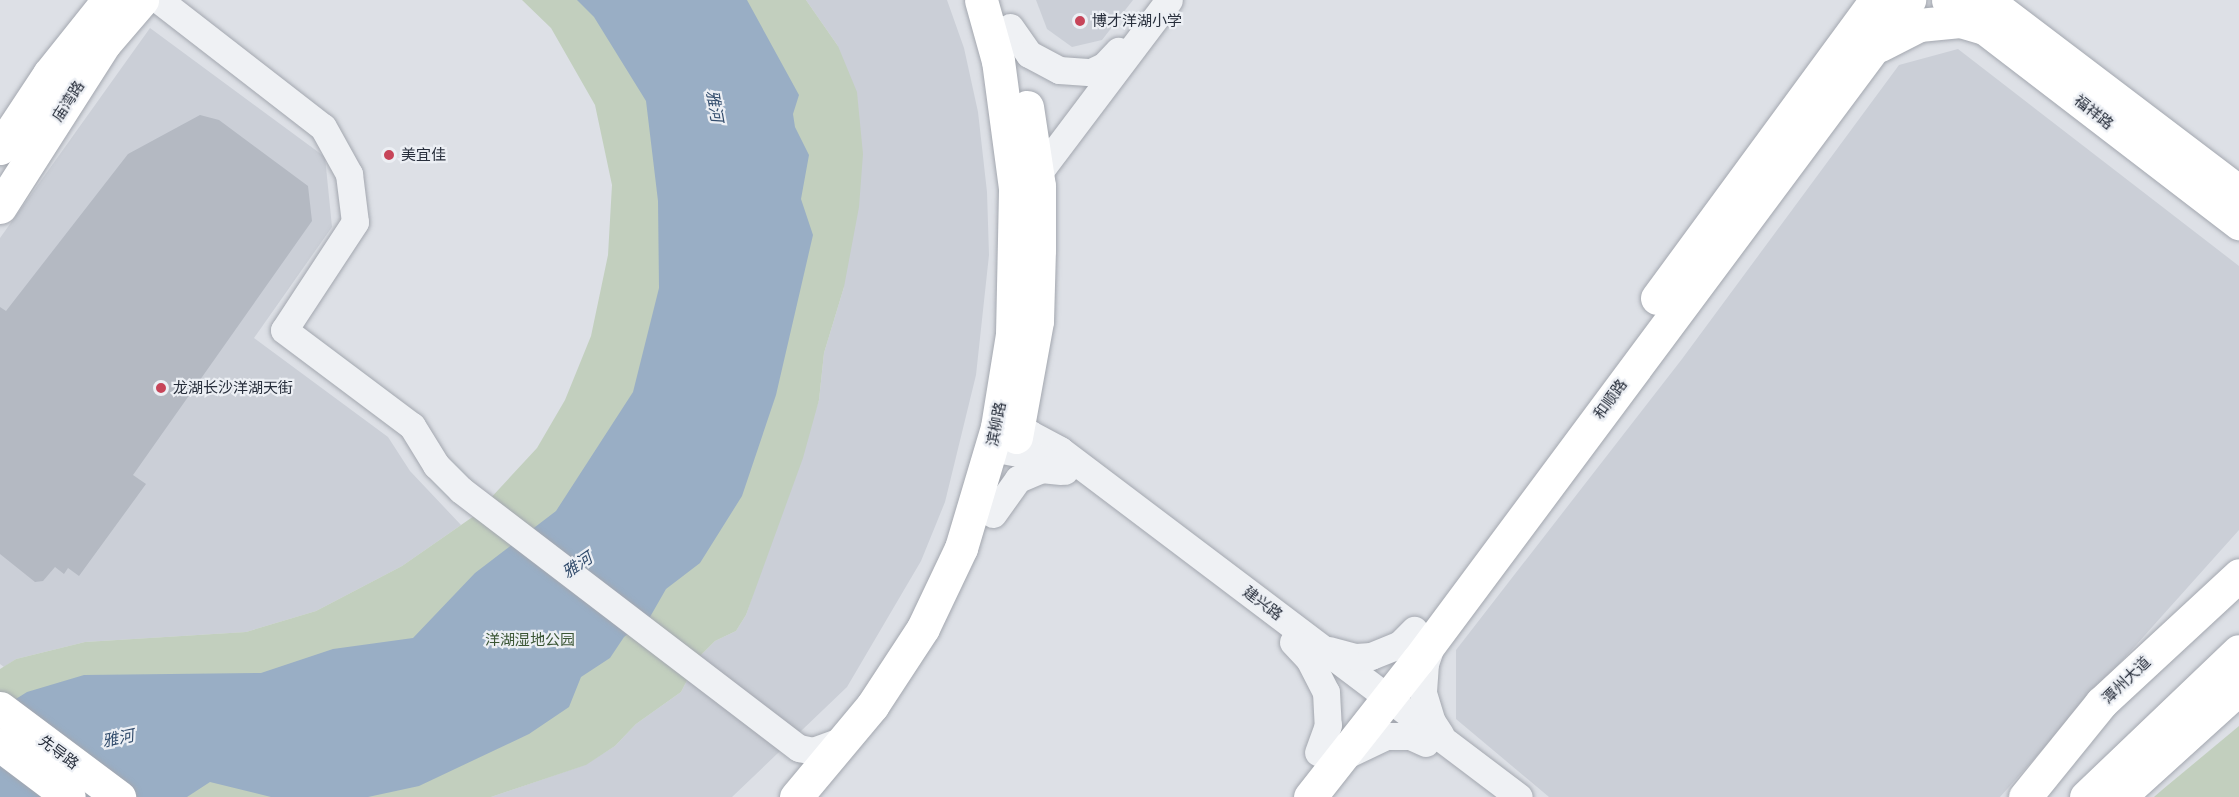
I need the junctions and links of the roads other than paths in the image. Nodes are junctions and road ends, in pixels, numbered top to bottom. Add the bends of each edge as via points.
1 (108, 0) edge
2 (144, 0) edge
3 (159, 0) edge
4 (981, 0) edge
5 (1157, 0) edge
6 (1169, 0) edge
7 (1861, 0) edge
8 (1876, 0) edge
9 (1909, 0) edge
10 (1948, 0) edge
11 (1992, 11) edge
12 (1006, 14) edge
13 (1859, 46) junction
14 (0, 148) edge
15 (1037, 175) junction
16 (2239, 192) edge
17 (0, 207) edge
18 (2239, 223) edge
19 (1027, 390) junction
20 (1005, 440) junction
21 (427, 458) junction
22 (1064, 461) junction
23 (993, 514) junction
24 (2239, 575) edge
25 (2239, 590) edge
26 (2239, 604) edge
27 (1426, 631) junction
28 (1304, 642) junction
29 (2239, 651) edge
30 (2239, 675) edge
31 (2239, 688) edge
32 (1374, 696) junction
33 (0, 708) edge
34 (847, 739) junction
35 (1426, 743) junction
36 (0, 745) edge
37 (1456, 750) junction
38 (797, 752) junction
39 (1328, 756) junction
40 (809, 793) edge
41 (69, 797) edge
42 (119, 797) edge
43 (1285, 797) edge
44 (1310, 797) edge
45 (1498, 797) edge
46 (1519, 797) edge
47 (2025, 797) edge
48 (2034, 797) edge
49 (2042, 797) edge
50 (2086, 797) edge
51 (2111, 797) edge
52 (2119, 797) edge

1 - 14 main road, 庙湾路 via 48,74
2 - 17 main road, 庙湾路 via 105,43
2 - 21 street via 317,131 332,151 345,186 348,219 335,245 274,332 399,425
3 - 21 street via 323,127 338,149 349,174 355,222 284,330 405,419
4 - 20 main road, 滨柳路 via 998,61 1015,188
5 - 12 street via 1115,55 1091,72 1078,74 1042,63 1029,54
6 - 15 street
7 - 13 main road
8 - 13 main road, 和顺路
9 - 13 main road, 和顺路
10 - 11 main road, 福祥路
11 - 13 main road via 1960,21 1919,25
11 - 16 main road, 福祥路
11 - 18 main road, 福祥路
12 - 15 main road, 滨柳路
13 - 27 main road, 和顺路
15 - 19 main road, 滨柳路 via 1036,321
19 - 20 main road, 滨柳路
19 - 22 street via 1033,418
20 - 22 street via 1047,461
20 - 23 main road, 滨柳路
20 - 34 main road, 滨柳路 via 940,594 895,673
21 - 38 street via 461,490
22 - 23 street via 1018,479
22 - 28 street, 建兴路
23 - 40 main road, 滨柳路 via 967,584 936,644 896,705
24 - 47 main road, 潭州大道 via 2101,703
25 - 48 main road, 潭州大道 via 2143,678
26 - 49 main road, 潭州大道 via 2082,753
27 - 28 street via 1371,656 1342,655
27 - 32 main road, 和顺路
27 - 37 street via 1423,693 1431,720
28 - 32 street, 建兴路
28 - 39 street via 1326,692
29 - 50 main road
30 - 51 main road
31 - 52 main road
32 - 35 street
32 - 37 street, 建兴路
32 - 39 main road, 和顺路
33 - 42 main road, 先导路
34 - 38 street via 813,751
34 - 40 main road, 滨柳路
35 - 39 street via 1410,736 1386,736
35 - 45 street
36 - 41 main road, 先导路
37 - 46 street, 建兴路
38 - 40 street via 806,770
39 - 43 main road, 和顺路
39 - 44 main road, 和顺路

